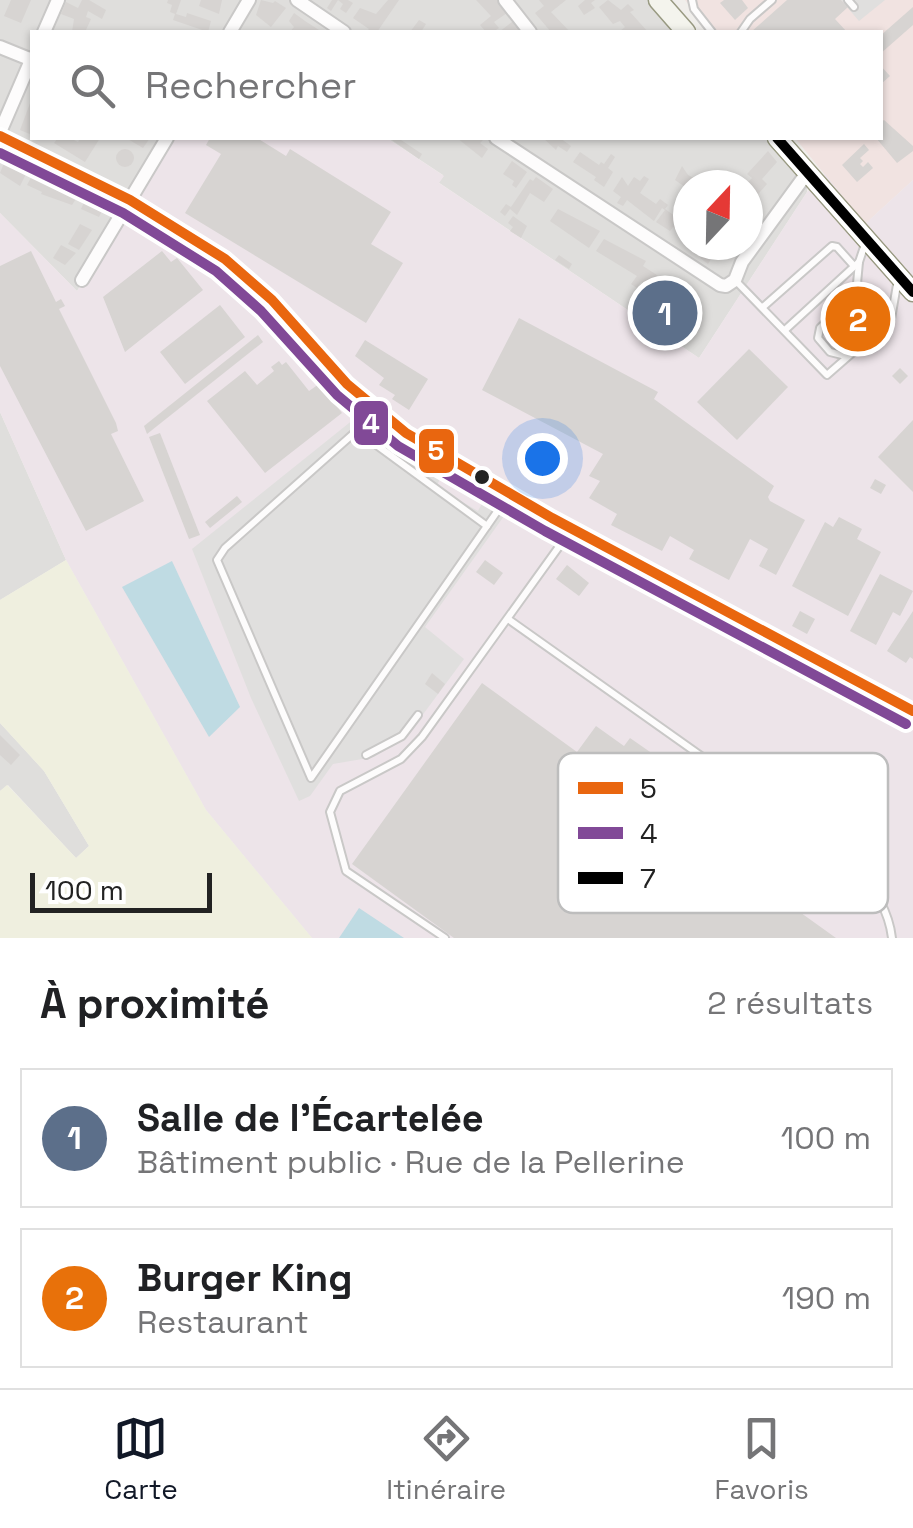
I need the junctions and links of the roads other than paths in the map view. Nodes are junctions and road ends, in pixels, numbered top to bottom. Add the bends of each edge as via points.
1 (58, 0) edge
2 (250, 0) edge
3 (297, 0) edge
4 (506, 0) edge
5 (658, 0) edge
6 (692, 0) edge
7 (758, 0) edge
8 (772, 0) edge
9 (848, 0) edge
10 (854, 7) dead end
11 (760, 11) junction
12 (45, 30) edge
13 (231, 30) edge
14 (341, 30) edge
15 (528, 30) edge
16 (684, 30) edge
17 (710, 30) edge
18 (743, 30) edge
19 (0, 47) edge
20 (30, 58) edge
21 (30, 64) edge
22 (0, 134) edge
23 (166, 140) edge
24 (503, 140) edge
25 (779, 140) edge
26 (808, 173) junction
27 (130, 200) junction
28 (866, 240) junction
29 (856, 264) junction
30 (898, 276) junction
31 (82, 280) dead end
32 (734, 280) junction
33 (913, 292) edge
34 (764, 307) junction
35 (785, 330) junction
36 (879, 331) junction
37 (376, 408) junction
38 (356, 430) junction
39 (516, 497) junction
40 (487, 526) junction
41 (571, 529) junction
42 (508, 619) junction
43 (913, 711) edge
44 (418, 715) dead end
45 (697, 753) edge
46 (366, 755) dead end
47 (886, 913) edge
48 (445, 938) edge
49 (892, 938) edge

1 - 12 street
2 - 13 street
3 - 14 street
4 - 15 street
5 - 16 main road
6 - 17 lane
7 - 11 lane
8 - 11 lane
9 - 10 lane
11 - 18 lane
19 - 20 street
21 - 22 street
22 - 27 street
23 - 27 street
24 - 32 street via 720,286
25 - 26 main road
26 - 28 main road
26 - 32 street
27 - 31 street
27 - 37 street via 225,258
28 - 29 lane
28 - 30 main road
29 - 34 lane via 832,246
29 - 35 lane
29 - 36 lane via 856,294 820,328 818,338 842,354 870,330
30 - 33 main road
30 - 36 lane via 894,314
32 - 34 lane
34 - 35 lane
35 - 36 lane via 827,375
37 - 38 lane
37 - 39 street via 406,433
38 - 40 lane
38 - 40 lane via 217,560 310,778
39 - 40 lane
39 - 41 street
41 - 42 lane
41 - 43 street
42 - 45 lane
42 - 48 lane via 422,737 401,759 340,790 330,812 346,871
44 - 46 lane via 402,736
47 - 49 lane

